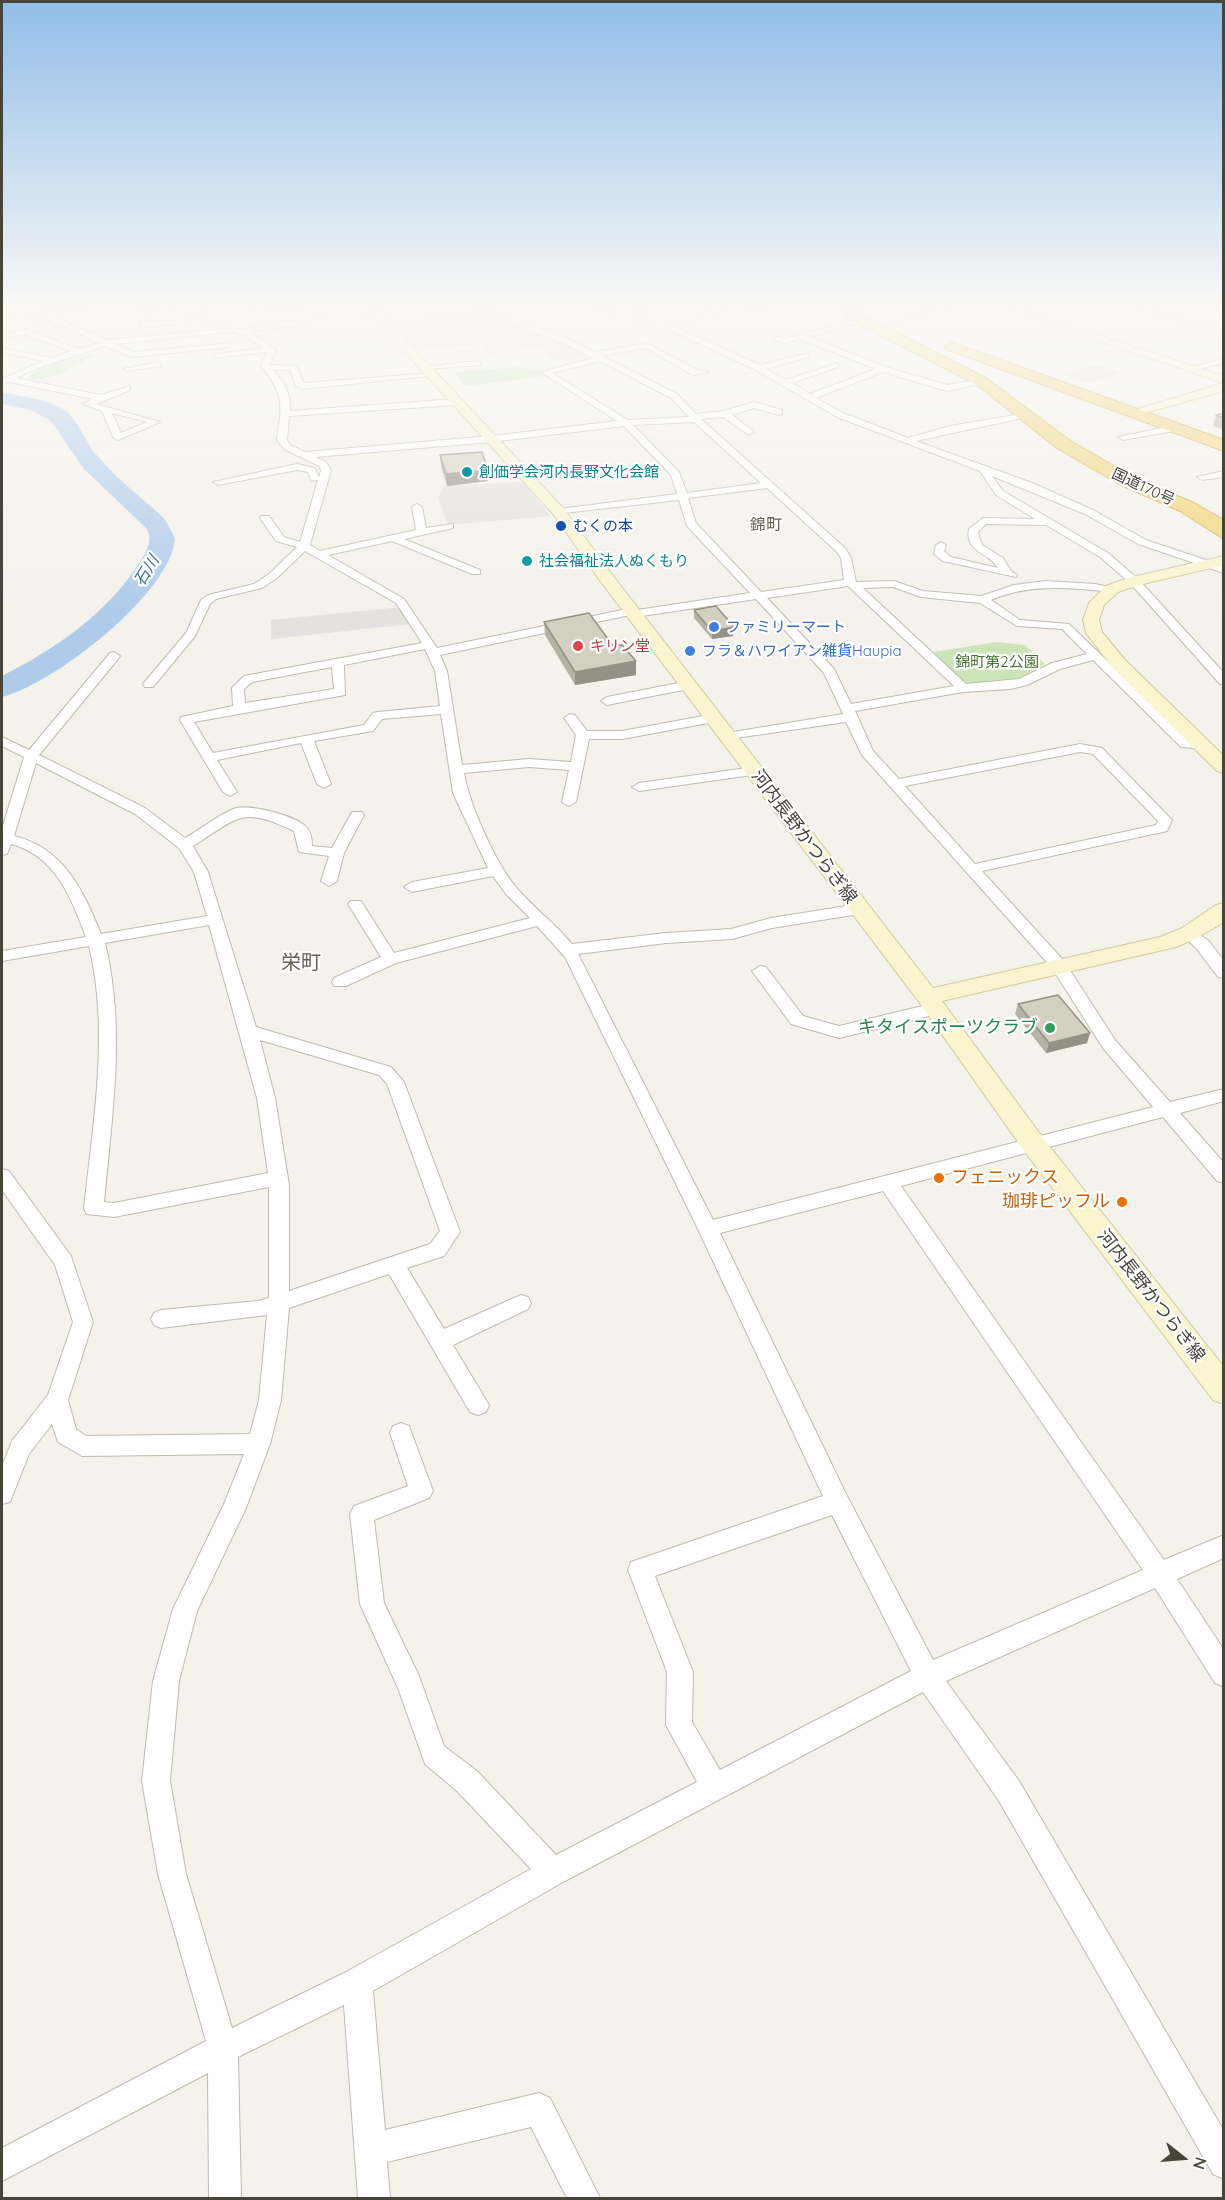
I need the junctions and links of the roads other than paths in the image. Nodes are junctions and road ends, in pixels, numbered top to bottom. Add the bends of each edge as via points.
1 (106, 409) joint
2 (285, 409) edge
3 (361, 409) edge
4 (463, 409) edge
5 (603, 409) edge
6 (687, 409) edge
7 (742, 409) edge
8 (767, 409) edge
9 (828, 409) edge
10 (1016, 409) edge
11 (1133, 409) edge
12 (1148, 409) edge
13 (1140, 411) junction
14 (779, 412) dead end
15 (285, 414) junction
16 (725, 414) junction
17 (1024, 415) junction
18 (696, 418) junction
19 (626, 423) junction
20 (1177, 428) junction
21 (749, 432) dead end
22 (1123, 437) dead end
23 (1224, 438) edge
24 (491, 439) junction
25 (907, 441) junction
26 (1224, 446) edge
27 (303, 455) junction
28 (984, 470) junction
29 (1224, 474) edge
30 (1202, 477) dead end
31 (218, 482) dead end
32 (769, 485) junction
33 (322, 490) junction
34 (682, 496) junction
35 (417, 507) dead end
36 (559, 512) junction
37 (265, 518) dead end
38 (1047, 522) junction
39 (449, 526) dead end
40 (421, 532) junction
41 (1224, 533) edge
42 (393, 538) junction
43 (941, 545) dead end
44 (304, 546) junction
45 (320, 554) junction
46 (1224, 560) edge
47 (1206, 563) junction
48 (1224, 570) edge
49 (476, 572) dead end
50 (1006, 573) junction
51 (1134, 580) junction
52 (852, 583) junction
53 (1039, 584) junction
54 (1112, 589) junction
55 (758, 595) junction
56 (983, 600) junction
57 (633, 612) junction
58 (431, 649) junction
59 (114, 656) dead end
60 (1097, 656) junction
61 (338, 661) junction
62 (1224, 681) edge
63 (149, 684) dead end
64 (688, 685) junction
65 (963, 688) junction
66 (607, 702) dead end
67 (239, 708) junction
68 (448, 710) junction
69 (849, 713) junction
70 (570, 718) dead end
71 (714, 718) junction
72 (583, 735) junction
73 (727, 737) junction
74 (306, 738) junction
75 (2, 741) edge
76 (1203, 746) junction
77 (31, 756) junction
78 (209, 759) junction
79 (577, 766) junction
80 (1224, 767) edge
81 (457, 770) junction
82 (754, 771) junction
83 (324, 784) dead end
84 (896, 784) junction
85 (639, 787) dead end
86 (230, 792) dead end
87 (569, 802) dead end
88 (357, 815) dead end
89 (4, 844) edge
90 (185, 845) junction
91 (337, 853) junction
92 (972, 869) junction
93 (497, 871) junction
94 (329, 881) dead end
95 (412, 887) dead end
96 (356, 904) dead end
97 (859, 909) junction
98 (1224, 910) edge
99 (217, 919) junction
100 (540, 920) junction
101 (1188, 933) junction
102 (97, 942) junction
103 (567, 950) junction
104 (2, 957) edge
105 (390, 959) junction
106 (1058, 965) junction
107 (1222, 970) edge
108 (760, 971) dead end
109 (340, 982) dead end
110 (931, 1003) junction
111 (249, 1030) junction
112 (1224, 1095) edge
113 (1166, 1110) junction
114 (1034, 1145) junction
115 (2, 1176) edge
116 (1224, 1176) edge
117 (277, 1178) junction
118 (887, 1181) junction
119 (708, 1229) junction
120 (394, 1264) junction
121 (279, 1302) junction
122 (521, 1303) dead end
123 (161, 1319) dead end
124 (440, 1341) junction
125 (1224, 1391) edge
126 (57, 1400) junction
127 (478, 1405) dead end
128 (401, 1433) dead end
129 (259, 1444) junction
130 (2, 1494) edge
131 (838, 1502) junction
132 (1224, 1546) edge
133 (1159, 1573) junction
134 (1224, 1674) edge
135 (927, 1676) junction
136 (715, 1787) junction
137 (553, 1872) junction
138 (357, 1983) junction
139 (224, 2048) junction
140 (370, 2150) junction
141 (1224, 2163) edge
142 (2, 2165) edge
143 (225, 2199) edge
144 (374, 2199) edge
145 (584, 2199) edge

1 - 1 street via 118,437 156,422 136,417
2 - 15 street
3 - 15 street
4 - 24 main road, 河内長野かつらぎ線
5 - 19 street
6 - 18 street
7 - 16 street
8 - 14 street
9 - 25 street
10 - 17 highway, 国道170号
11 - 13 highway
12 - 13 main road
13 - 20 highway
13 - 23 highway
15 - 27 street via 282,440
16 - 18 street
16 - 21 street
17 - 25 street
17 - 41 highway, 国道170号 via 1088,459 1187,507
18 - 19 street
18 - 32 street
19 - 24 street
19 - 34 street via 675,474
20 - 22 street
20 - 26 highway
24 - 27 street
24 - 36 main road, 河内長野かつらぎ線
25 - 28 street
27 - 33 street via 323,464 326,470
28 - 38 street via 999,493
28 - 47 street via 1089,512 1142,542
29 - 30 street
31 - 33 street via 309,467 316,486
32 - 34 street
32 - 52 street via 841,550
33 - 44 street
34 - 36 street
34 - 55 street via 691,524
35 - 40 street
36 - 57 main road, 河内長野かつらぎ線
37 - 44 street via 280,539
38 - 50 street via 983,521 973,531 977,550 999,560
38 - 51 street via 1104,555
39 - 40 street
40 - 42 street
42 - 45 street
42 - 49 street
43 - 50 street via 938,552 947,559
44 - 45 street
44 - 63 street via 258,586 205,602 191,634
45 - 58 street via 400,601
46 - 47 main road
47 - 48 street
47 - 51 main road
50 - 53 street
51 - 54 main road
51 - 62 street
52 - 55 street
52 - 56 street via 894,584 921,594
52 - 65 street
53 - 54 street
53 - 56 street via 1002,590
54 - 76 main road via 1092,612 1094,633 1119,664
55 - 57 street
55 - 69 street via 830,672
56 - 60 street via 1017,623 1065,626
57 - 58 street
57 - 64 main road, 河内長野かつらぎ線
58 - 61 street
58 - 68 street via 441,671
59 - 77 street
60 - 65 street via 1056,666 1023,682
60 - 76 street via 1186,744
61 - 67 street via 248,679 238,688
61 - 67 street via 341,692
64 - 66 street
64 - 71 main road, 河内長野かつらぎ線
65 - 69 street
67 - 78 street via 186,720
68 - 74 street via 378,716 368,728
68 - 81 street
69 - 73 street
69 - 84 street via 867,752
70 - 72 street
71 - 72 street via 622,735
71 - 73 main road, 河内長野かつらぎ線
72 - 79 street
73 - 82 main road, 河内長野かつらぎ線
74 - 78 street
74 - 83 street
75 - 77 street
76 - 80 main road
77 - 89 street
77 - 90 street via 140,811
78 - 86 street
79 - 81 street via 529,763
79 - 87 street
81 - 93 street via 460,792
82 - 85 street
82 - 97 main road, 河内長野かつらぎ線
84 - 92 street
84 - 92 street via 1080,748 1097,751 1165,820 1162,828
88 - 91 street
89 - 102 street via 25,842 57,862 72,884
90 - 91 street via 247,810 300,828 305,837 304,849
90 - 99 street via 201,872
91 - 94 street
92 - 106 street
93 - 95 street
93 - 100 street
96 - 105 street
97 - 103 street via 771,923 732,934
97 - 110 main road, 河内長野かつらぎ線
98 - 101 main road
99 - 102 street
99 - 111 street
100 - 103 street
100 - 105 street
101 - 106 main road via 1137,950
101 - 107 street
102 - 104 street
102 - 117 street via 106,998 107,1045 94,1209 114,1210
103 - 119 street
105 - 109 street
106 - 110 main road
106 - 113 street via 1109,1044
108 - 110 street via 797,1020 839,1032
110 - 114 main road, 河内長野かつらぎ線
111 - 117 street via 266,1098
111 - 120 street via 385,1071 395,1083 450,1232 437,1250
112 - 113 street
113 - 114 street
113 - 116 street
114 - 118 street
114 - 125 main road, 河内長野かつらぎ線
115 - 126 street via 64,1262 83,1322
117 - 121 street
118 - 119 street
118 - 133 street
119 - 131 street
120 - 121 street
120 - 124 street
121 - 123 street via 258,1310
121 - 129 street via 270,1400
122 - 124 street
124 - 127 street
126 - 129 street via 66,1435 82,1446
126 - 130 street via 20,1448
128 - 137 street via 421,1491 362,1514 372,1604 410,1685 434,1755 467,1781
129 - 139 street via 234,1508 185,1609 166,1682 156,1781 172,1874
131 - 135 street
131 - 136 street via 640,1570 680,1672 679,1725
132 - 133 street
133 - 134 street
133 - 135 street
135 - 136 street
135 - 141 street via 1009,1791
136 - 137 street
137 - 138 street
138 - 139 street
138 - 140 street
139 - 142 street
139 - 143 street
140 - 144 street
140 - 145 street via 539,2109

